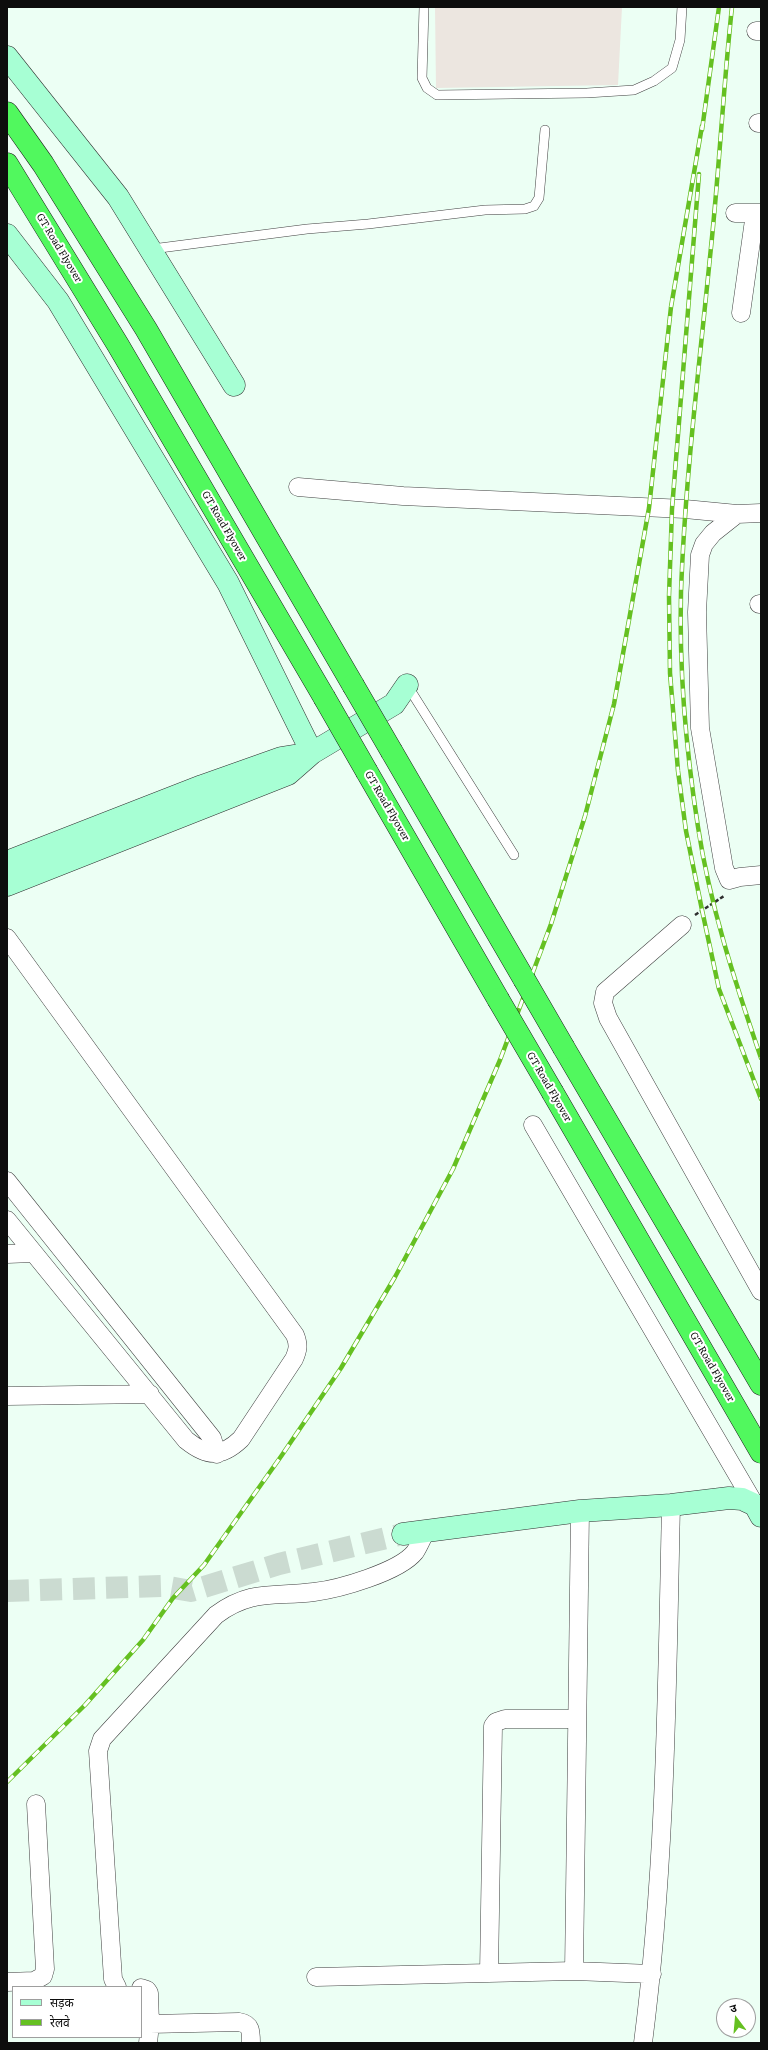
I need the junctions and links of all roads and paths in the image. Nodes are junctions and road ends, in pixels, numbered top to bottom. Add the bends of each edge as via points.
1 (424, 7) edge
2 (682, 7) edge
3 (7, 57) edge
4 (7, 113) edge
5 (545, 130) dead end
6 (7, 164) edge
7 (735, 212) dead end
8 (758, 213) edge
9 (7, 235) edge
10 (150, 249) junction
11 (741, 312) dead end
12 (234, 385) dead end
13 (298, 487) dead end
14 (761, 513) edge
15 (737, 514) junction
16 (407, 685) joint
17 (312, 752) junction
18 (514, 855) dead end
19 (7, 862) edge
20 (761, 875) edge
21 (729, 880) junction
22 (7, 885) edge
23 (682, 925) joint
24 (7, 938) edge
25 (533, 1125) dead end
26 (7, 1181) edge
27 (7, 1220) edge
28 (7, 1254) edge
29 (33, 1254) junction
30 (761, 1291) edge
31 (761, 1384) edge
32 (150, 1394) junction
33 (7, 1396) edge
34 (761, 1452) edge
35 (217, 1454) junction
36 (671, 1505) junction
37 (758, 1510) edge
38 (580, 1511) junction
39 (426, 1531) junction
40 (402, 1534) tunnel mouth
41 (577, 1720) junction
42 (36, 1804) dead end
43 (574, 1971) junction
44 (489, 1973) junction
45 (652, 1974) junction
46 (316, 1977) dead end
47 (7, 1982) edge
48 (116, 1986) edge
49 (142, 1988) edge
50 (150, 2024) junction
51 (148, 2043) edge
52 (251, 2043) edge
53 (644, 2043) edge

1 - 2 lane via 422,78 427,88 437,95 634,90 654,81 672,68 680,40
3 - 10 street via 118,197
4 - 31 highway, bridge via 43,164 146,329
5 - 10 lane via 539,198 534,206 525,209 485,210
6 - 34 highway, GT Road Flyover, bridge via 122,351
7 - 8 street
8 - 11 street
9 - 17 street via 58,301 228,583
10 - 12 street
13 - 15 street via 403,496 685,509
14 - 15 street
15 - 21 street via 713,533 704,544 700,555 697,612 700,728 724,868
16 - 17 street via 394,704
16 - 18 lane
17 - 19 street via 281,758 216,781
17 - 22 street via 288,774
20 - 21 street
21 - 23 path via 728,891 724,896
23 - 30 street via 605,992 603,1003 608,1018
24 - 35 street via 295,1335 298,1352 294,1359 241,1438 235,1445
25 - 37 street
26 - 35 street via 212,1438
27 - 29 street
28 - 29 street
29 - 32 street
32 - 33 street
32 - 35 street via 186,1440 199,1451
36 - 37 street via 729,1498 742,1499
36 - 38 street
36 - 45 street via 666,1718
38 - 39 street
38 - 41 street
39 - 40 street
39 - 48 street via 409,1558 366,1579 337,1588 261,1596 231,1604 216,1615 102,1739 98,1751 113,1979
41 - 43 street
41 - 44 street via 505,1719 493,1726
42 - 47 street via 45,1970 43,1976 34,1981
43 - 44 street
43 - 45 street
44 - 46 street
45 - 53 street
49 - 50 street via 149,1993
50 - 51 street
50 - 52 street via 247,2023

